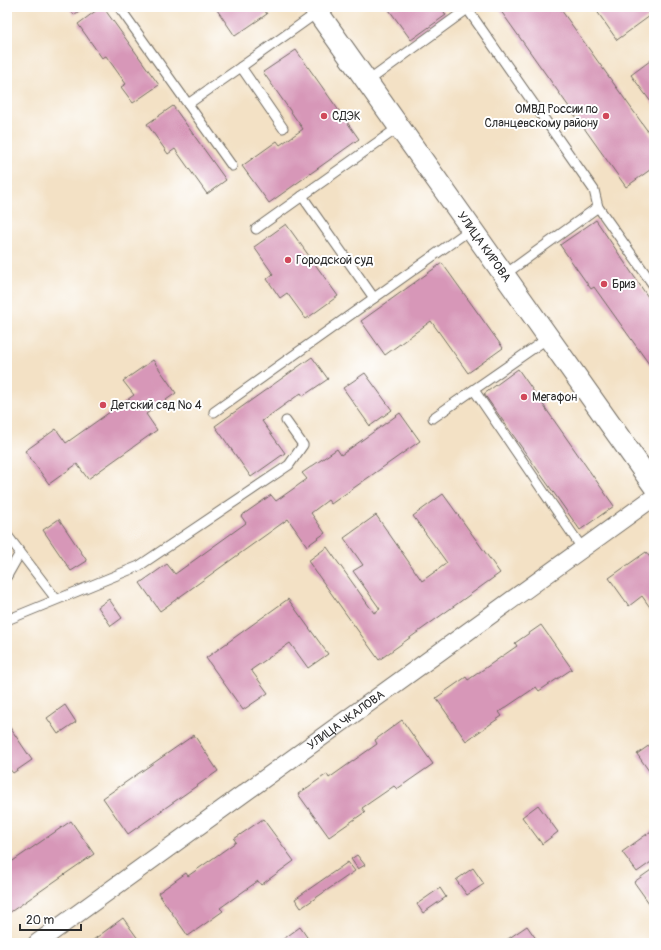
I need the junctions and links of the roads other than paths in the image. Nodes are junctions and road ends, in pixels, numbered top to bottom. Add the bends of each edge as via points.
1 (119, 7) edge
2 (468, 8) edge
3 (316, 10) edge
4 (241, 67) junction
5 (367, 82) junction
6 (188, 104) junction
7 (399, 127) junction
8 (284, 128) dead end
9 (232, 166) dead end
10 (302, 196) junction
11 (598, 207) junction
12 (256, 229) dead end
13 (471, 229) junction
14 (504, 275) junction
15 (654, 286) edge
16 (374, 298) junction
17 (548, 338) junction
18 (474, 390) junction
19 (214, 412) dead end
20 (433, 418) dead end
21 (286, 421) dead end
22 (654, 486) edge
23 (654, 497) edge
24 (7, 535) edge
25 (582, 548) junction
26 (20, 553) junction
27 (7, 576) edge
28 (56, 600) junction
29 (7, 620) edge
30 (37, 943) edge

1 - 6 lane
2 - 5 lane
2 - 11 lane via 594,190
3 - 4 lane
3 - 5 street, УЛИЦА КИРОВА
4 - 6 lane
4 - 8 lane
5 - 7 street, УЛИЦА КИРОВА
6 - 9 lane
7 - 10 lane
7 - 13 street, УЛИЦА КИРОВА
10 - 12 lane
10 - 16 lane
11 - 14 lane
11 - 15 lane
13 - 14 street, УЛИЦА КИРОВА
13 - 16 lane
14 - 17 street, УЛИЦА КИРОВА
16 - 19 lane
17 - 18 lane
17 - 22 street, УЛИЦА КИРОВА
18 - 20 lane
18 - 25 lane
21 - 28 lane via 303,445 289,465 139,566
23 - 25 street, УЛИЦА ЧКАЛОВА
24 - 26 lane
25 - 30 street, УЛИЦА ЧКАЛОВА
26 - 27 lane
26 - 28 lane
28 - 29 lane

